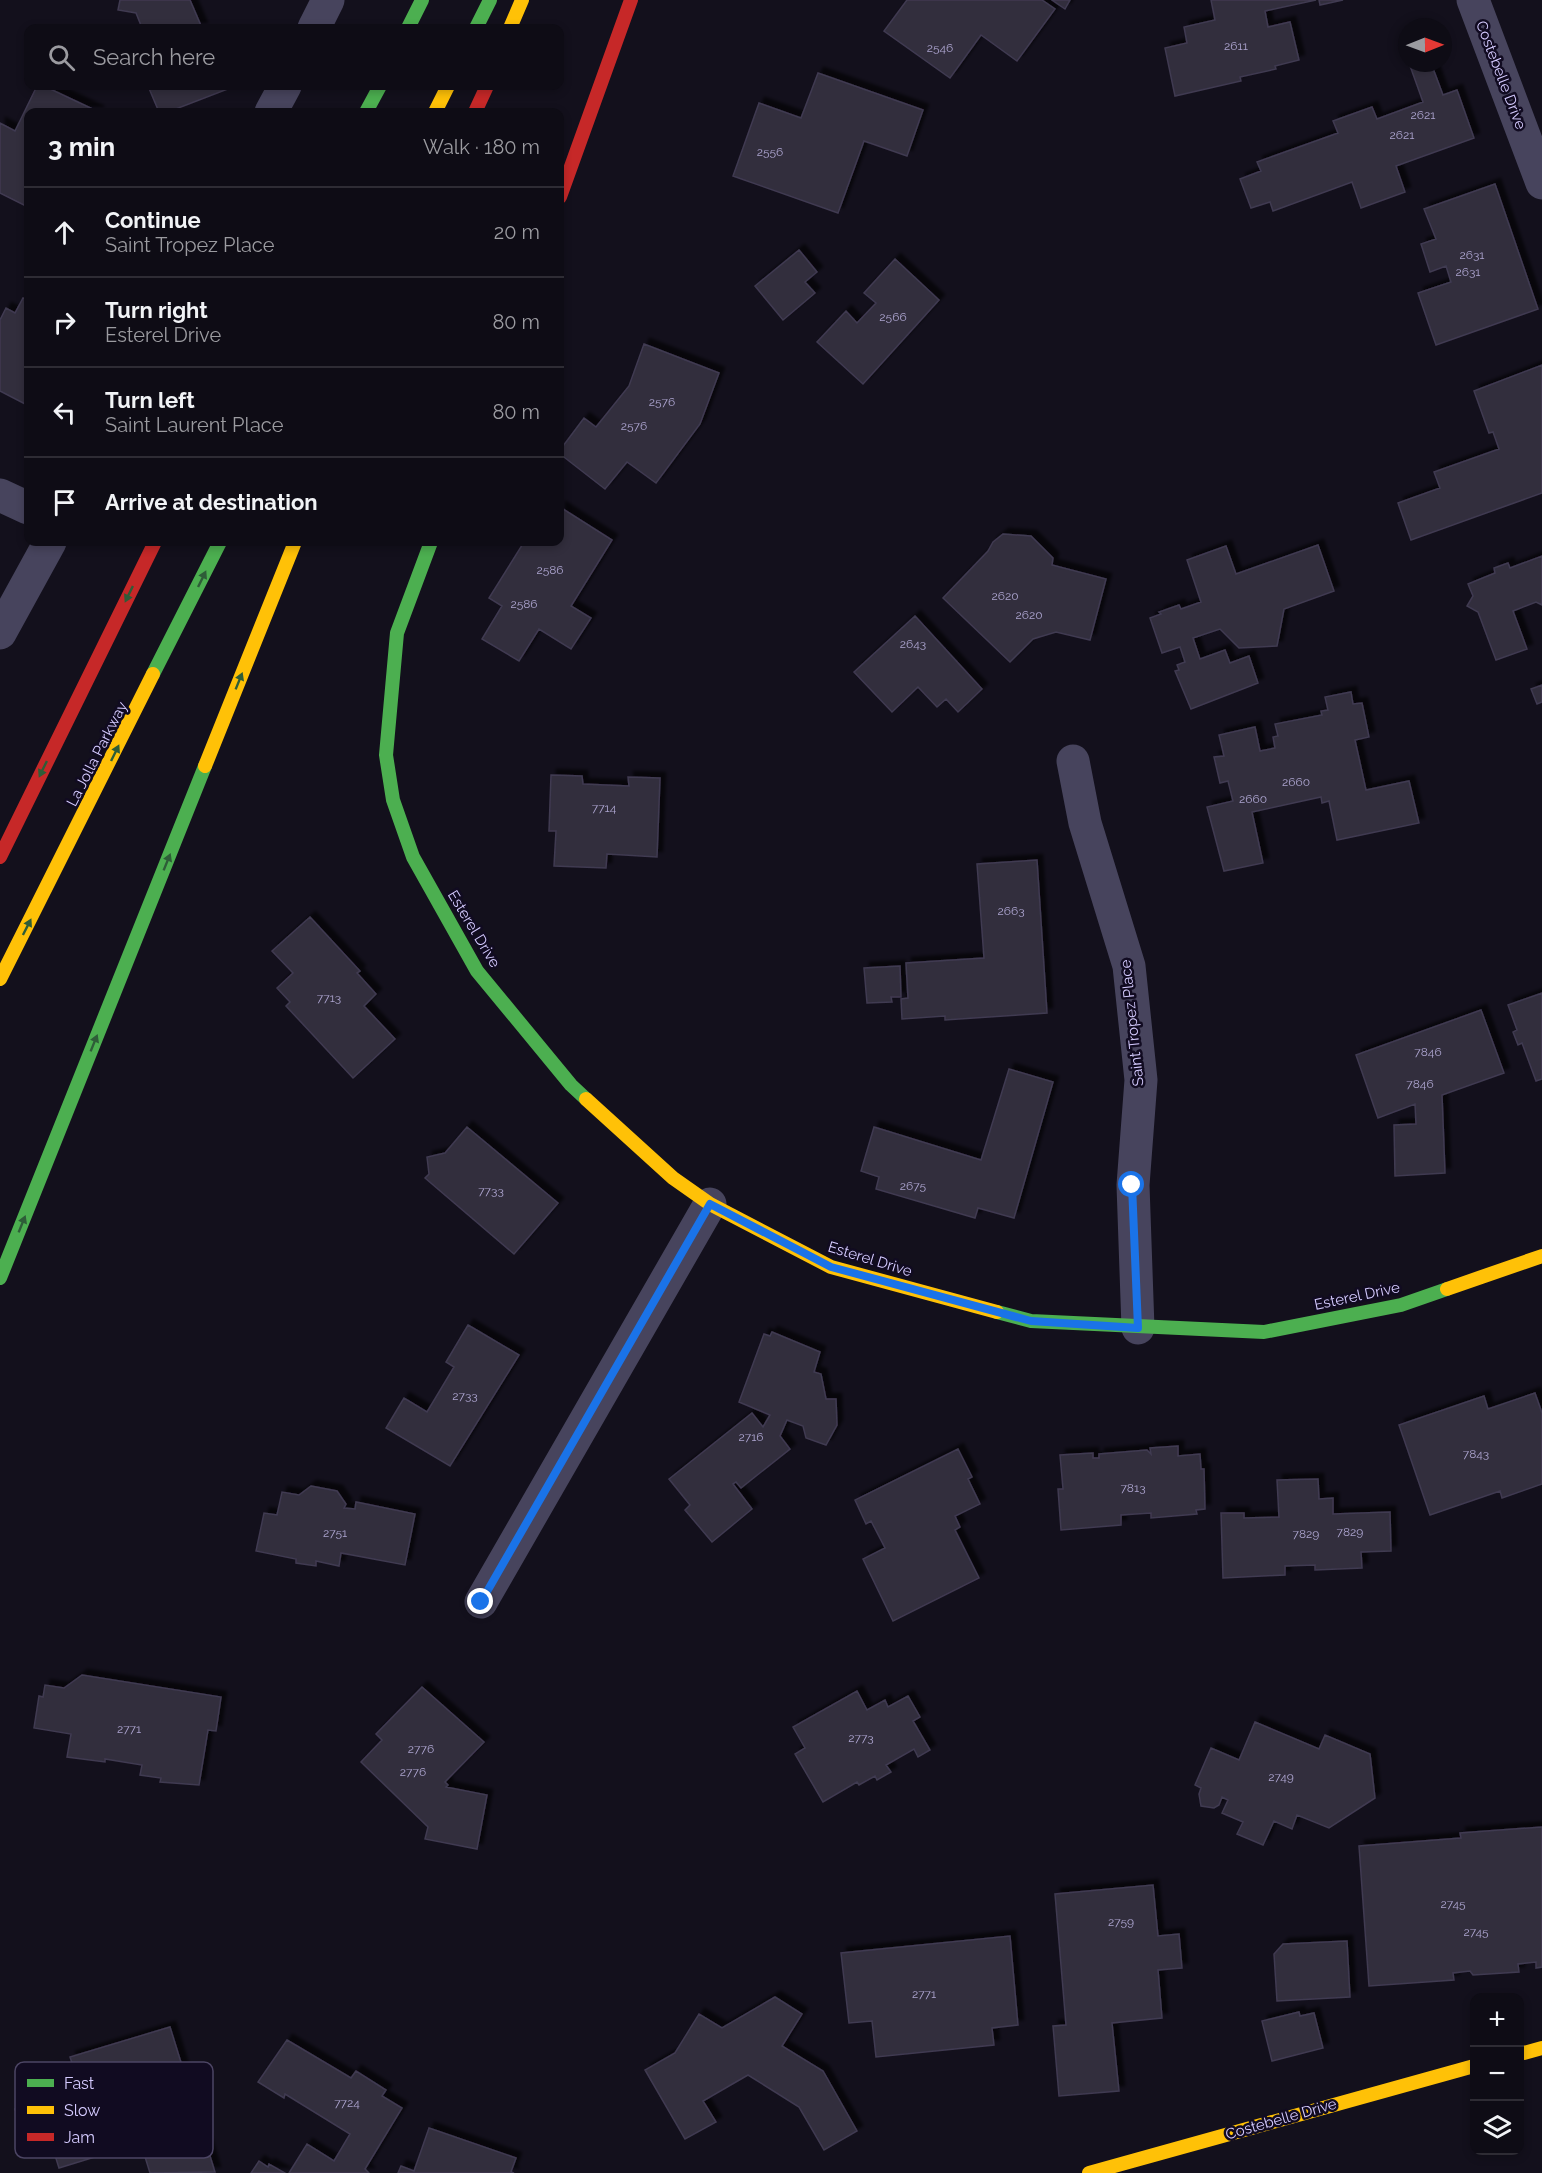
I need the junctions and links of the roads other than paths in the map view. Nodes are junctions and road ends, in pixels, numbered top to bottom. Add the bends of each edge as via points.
1 (328, 0) edge
2 (422, 0) edge
3 (490, 0) edge
4 (522, 0) edge
5 (631, 0) edge
6 (1473, 0) edge
7 (316, 24) edge
8 (410, 24) edge
9 (478, 24) edge
10 (512, 24) edge
11 (283, 90) edge
12 (378, 90) edge
13 (446, 90) edge
14 (485, 90) edge
15 (273, 108) edge
16 (368, 108) edge
17 (437, 108) edge
18 (477, 108) edge
19 (1542, 183) edge
20 (564, 186) edge
21 (0, 495) edge
22 (24, 506) edge
23 (48, 546) edge
24 (153, 546) edge
25 (218, 546) edge
26 (293, 546) edge
27 (430, 546) edge
28 (0, 633) edge
29 (1073, 761) dead end
30 (0, 857) edge
31 (0, 979) edge
32 (710, 1204) junction
33 (1542, 1256) edge
34 (0, 1278) edge
35 (1138, 1328) junction
36 (481, 1602) dead end
37 (1542, 2048) edge
38 (1524, 2053) edge
39 (1470, 2067) edge
40 (1089, 2173) edge

1 - 7 street
2 - 8 main road
3 - 9 main road
4 - 10 main road
5 - 20 main road
6 - 19 street, Costebelle Drive
11 - 15 street
12 - 16 main road
13 - 17 main road
14 - 18 main road
21 - 22 street
23 - 28 street
24 -> 30 main road
31 -> 25 main road, La Jolla Parkway
34 -> 26 main road
27 - 32 main road, Esterel Drive via 397,633 386,755 393,800 413,857 477,971 571,1085 673,1178
29 - 35 street, Saint Tropez Place via 1084,823 1129,966 1141,1080 1132,1185
32 - 35 main road, Esterel Drive via 831,1267 1031,1321
32 - 36 street
33 - 35 main road, Esterel Drive via 1401,1305 1264,1332
37 - 38 main road
39 - 40 main road, Costebelle Drive

